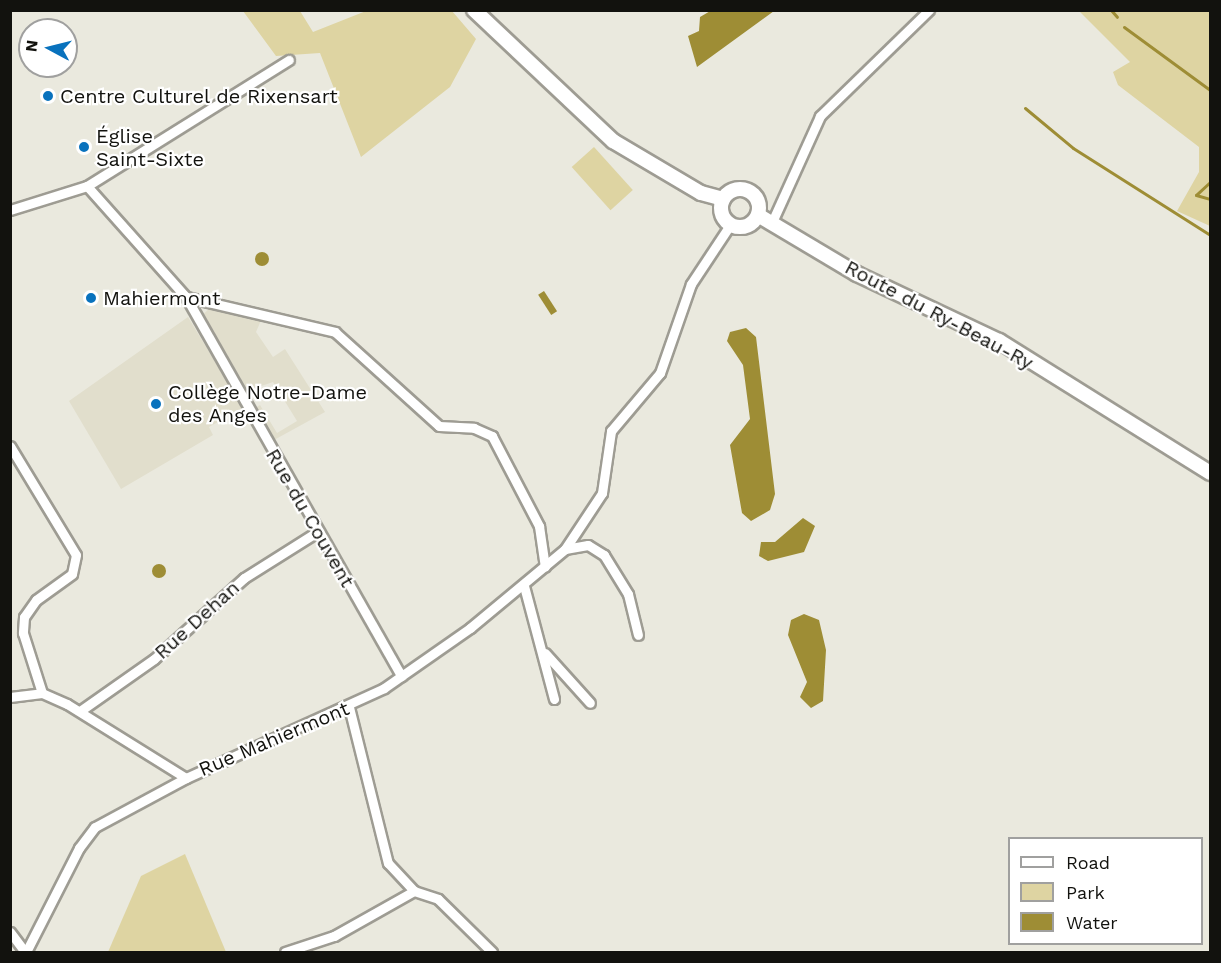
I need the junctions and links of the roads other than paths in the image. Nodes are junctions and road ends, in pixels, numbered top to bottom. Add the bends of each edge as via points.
1 (474, 10) edge
2 (929, 10) edge
3 (288, 60) dead end
4 (87, 186) junction
5 (723, 199) junction
6 (11, 210) edge
7 (758, 215) junction
8 (772, 222) junction
9 (730, 225) junction
10 (186, 297) junction
11 (10, 446) edge
12 (1210, 473) edge
13 (317, 532) junction
14 (565, 549) junction
15 (545, 567) junction
16 (524, 586) junction
17 (638, 635) dead end
18 (542, 649) junction
19 (401, 676) junction
20 (42, 693) junction
21 (10, 697) edge
22 (554, 699) dead end
23 (590, 703) dead end
24 (349, 707) junction
25 (80, 711) junction
26 (186, 777) junction
27 (414, 891) junction
28 (10, 932) edge
29 (25, 952) edge
30 (285, 952) edge
31 (492, 952) edge

1 - 5 street via 613,141 701,193
2 - 8 street via 820,116
3 - 4 street
4 - 6 street
4 - 10 street, Rue du Couvent
5 - 7 street via 745,189 758,202
5 - 9 street via 722,213
7 - 8 street, Route du Ry-Beau-Ry
7 - 9 street via 747,226
8 - 12 street, Route du Ry-Beau-Ry via 857,274 999,341
9 - 14 street, Rue Mahiermont via 691,285 660,373 611,431 602,493
10 - 13 street, Rue du Couvent
10 - 15 street via 335,332 439,426 474,428 492,436 538,526
11 - 20 street via 76,555 72,573 36,600 24,617 23,633
13 - 19 street, Rue du Couvent
13 - 25 street, Rue Dehan via 244,578 154,659
14 - 15 street, Rue Mahiermont
14 - 17 street via 588,545 604,555 628,594
15 - 16 street, Rue Mahiermont
16 - 18 street
16 - 19 street, Rue Mahiermont
18 - 22 street
18 - 23 street
19 - 24 street, Rue Mahiermont
20 - 21 street
20 - 25 street, Rue Mahiermont
24 - 26 street, Rue Mahiermont
24 - 27 street via 380,845 395,873
25 - 26 street, Rue Mahiermont
26 - 29 street via 90,831
27 - 30 street via 334,936
27 - 31 street via 438,899
28 - 29 street

